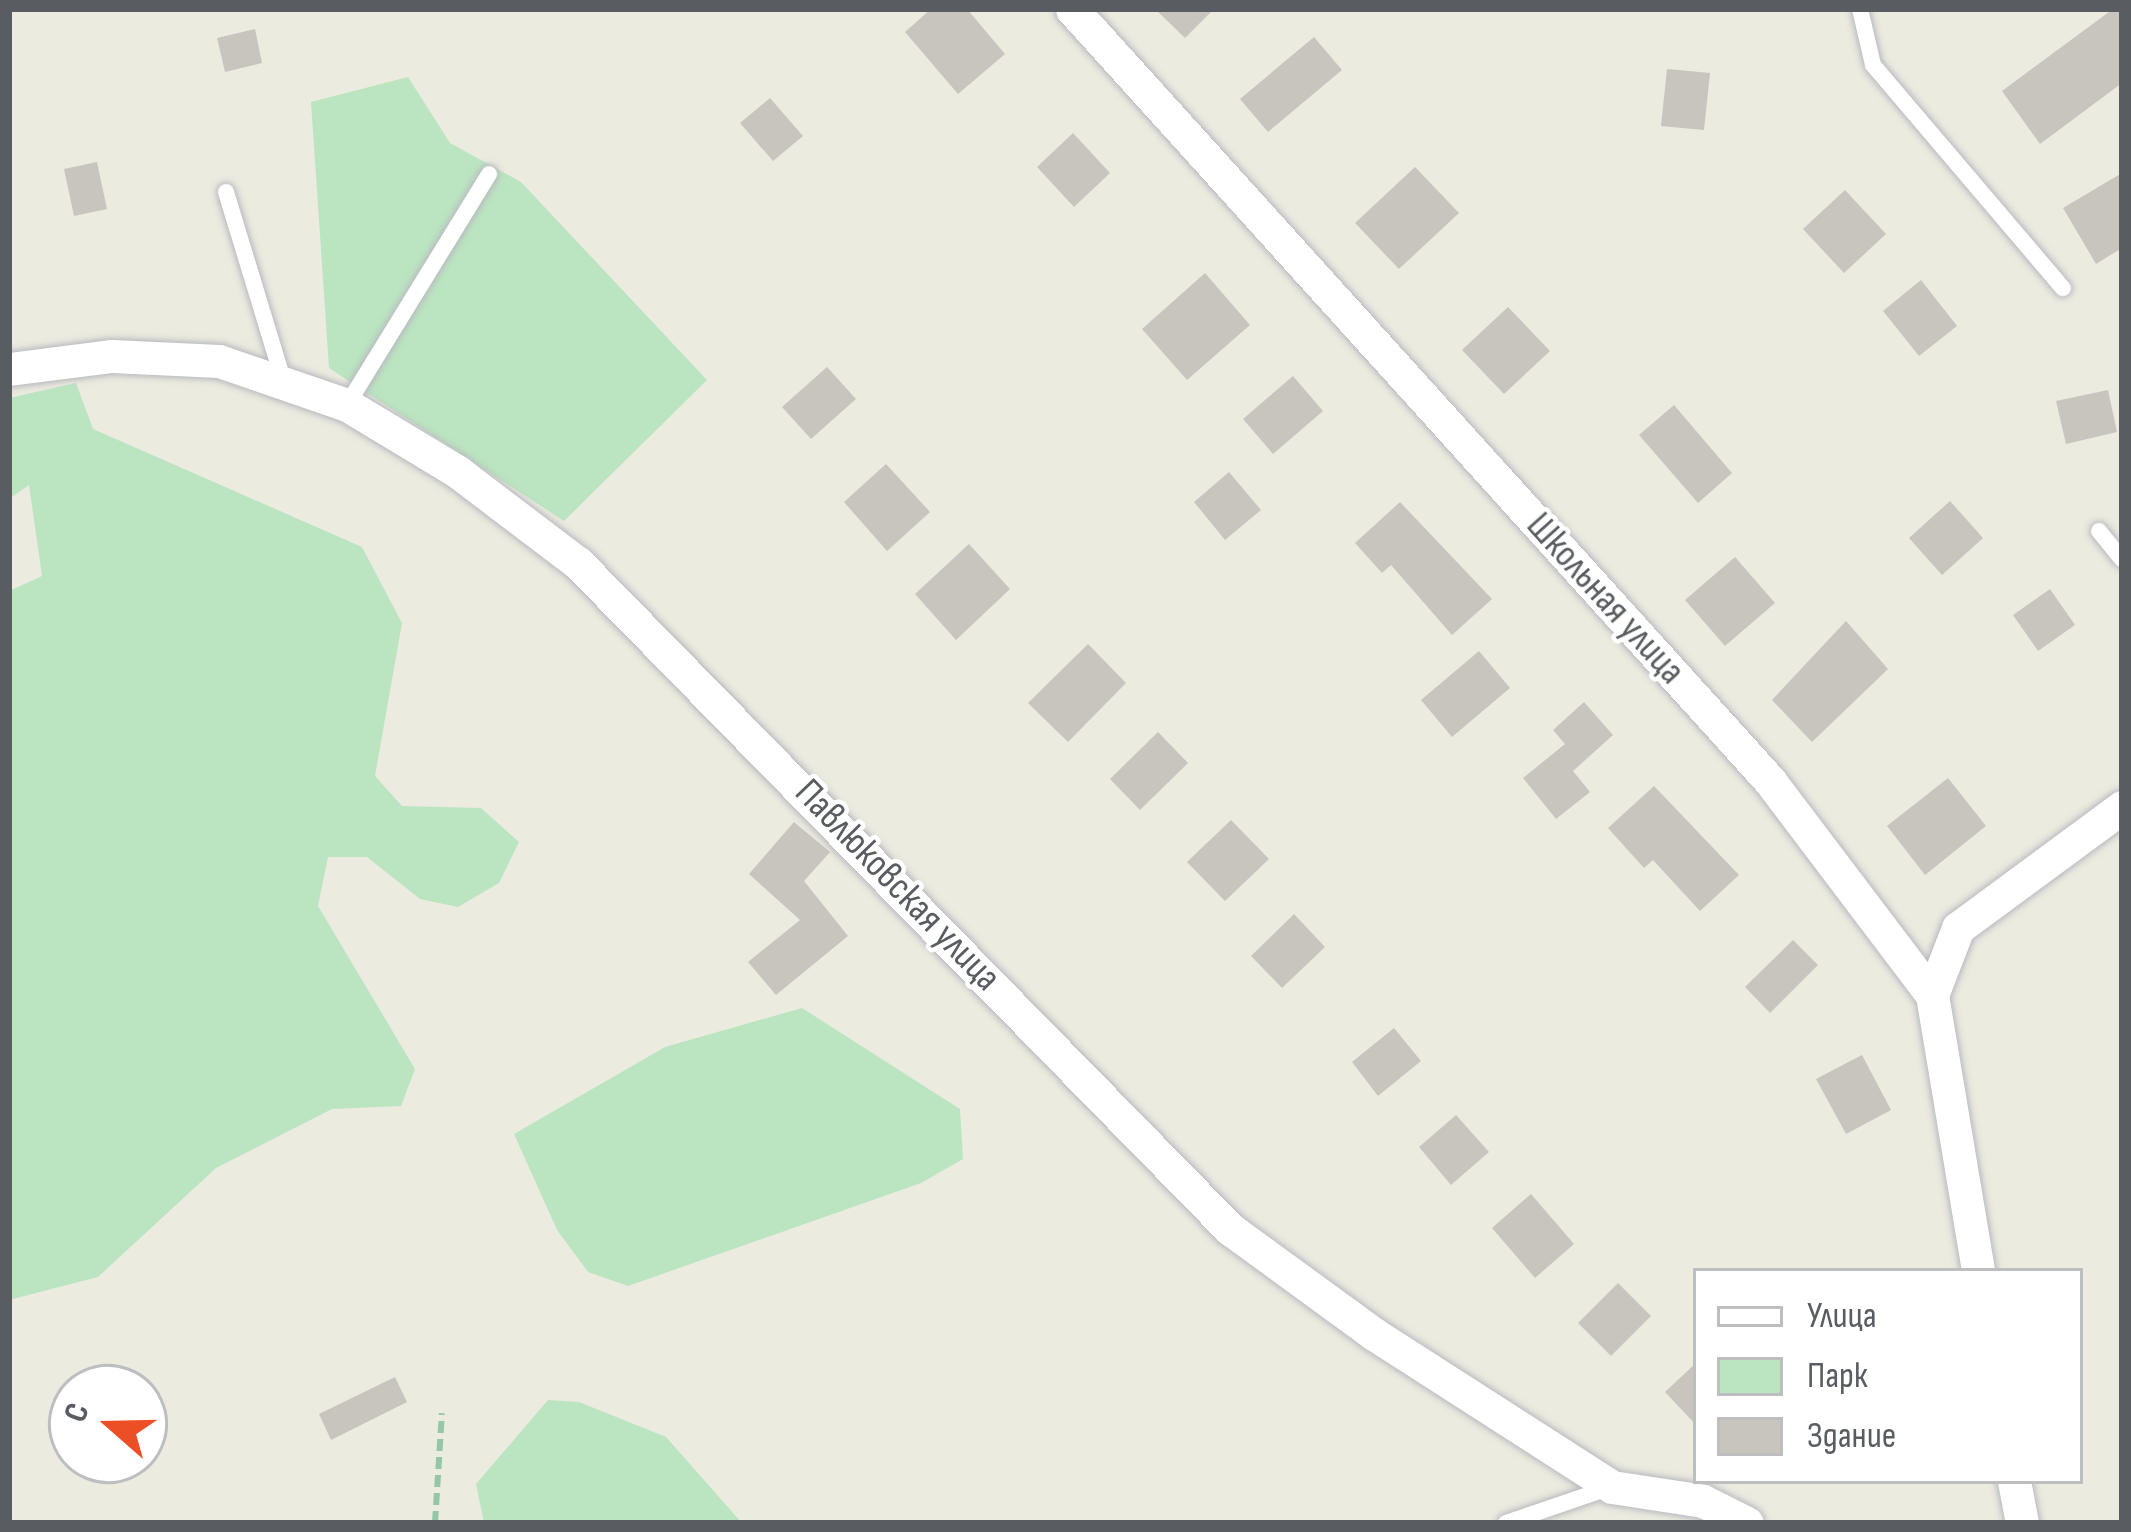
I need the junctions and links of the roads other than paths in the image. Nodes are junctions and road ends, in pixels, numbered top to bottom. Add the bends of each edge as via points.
1 (1072, 9) edge
2 (1859, 9) edge
3 (489, 174) dead end
4 (226, 193) dead end
5 (2062, 288) dead end
6 (9, 369) edge
7 (283, 380) junction
8 (347, 405) junction
9 (2099, 530) dead end
10 (2122, 559) edge
11 (2122, 807) edge
12 (1932, 995) junction
13 (1978, 1268) edge
14 (2015, 1484) edge
15 (1612, 1487) junction
16 (1506, 1523) edge
17 (1748, 1523) edge
18 (2022, 1523) edge

1 - 12 street, Школьная улица via 1770,781
2 - 5 lane via 1873,65
3 - 8 lane
4 - 7 lane
6 - 7 street, Павлюковская улица via 162,355
7 - 8 street, Павлюковская улица
8 - 15 street, Павлюковская улица via 458,472 578,563 1230,1229 1374,1334
9 - 10 lane
11 - 12 street via 1958,928
12 - 13 street, Школьная улица
14 - 18 street
15 - 16 lane
15 - 17 street, Павлюковская улица via 1702,1501

